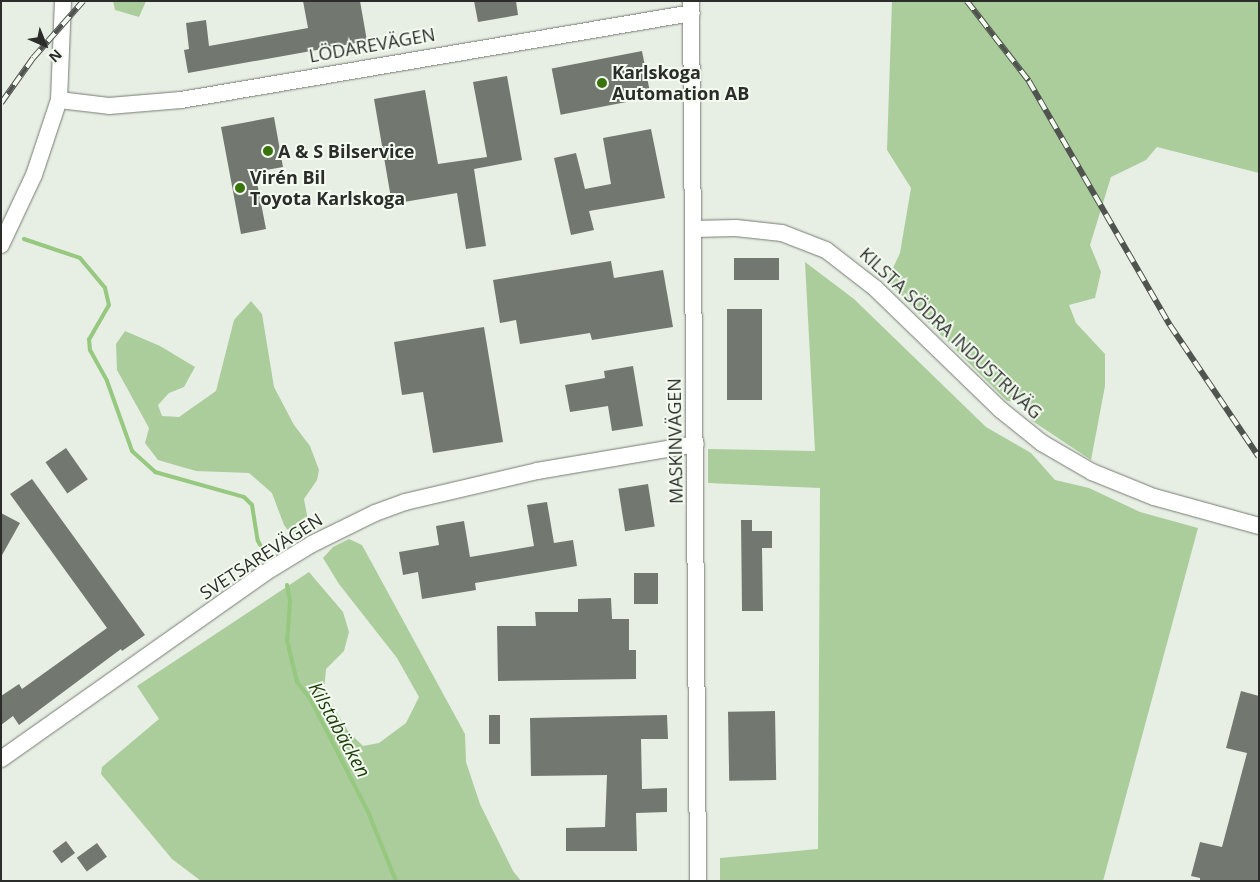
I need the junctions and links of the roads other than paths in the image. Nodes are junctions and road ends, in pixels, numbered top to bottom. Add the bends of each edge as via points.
1 (63, 1) edge
2 (692, 7) edge
3 (59, 100) junction
4 (693, 229) junction
5 (1, 245) edge
6 (696, 444) junction
7 (1259, 526) edge
8 (1, 759) edge
9 (698, 881) edge

1 - 3 street
2 - 3 street, LÖDAREVÄGEN via 181,100 109,106
2 - 4 street, MASKINVÄGEN
3 - 5 street via 34,175
4 - 6 street, MASKINVÄGEN
4 - 7 street, KILSTA SÖDRA INDUSTRIVÄG via 736,228 782,233 826,250 875,288 1001,410 1042,443 1092,472 1154,497
6 - 8 street, SVETSAREVÄGEN via 537,472 375,512 312,544 263,574
6 - 9 street, MASKINVÄGEN

